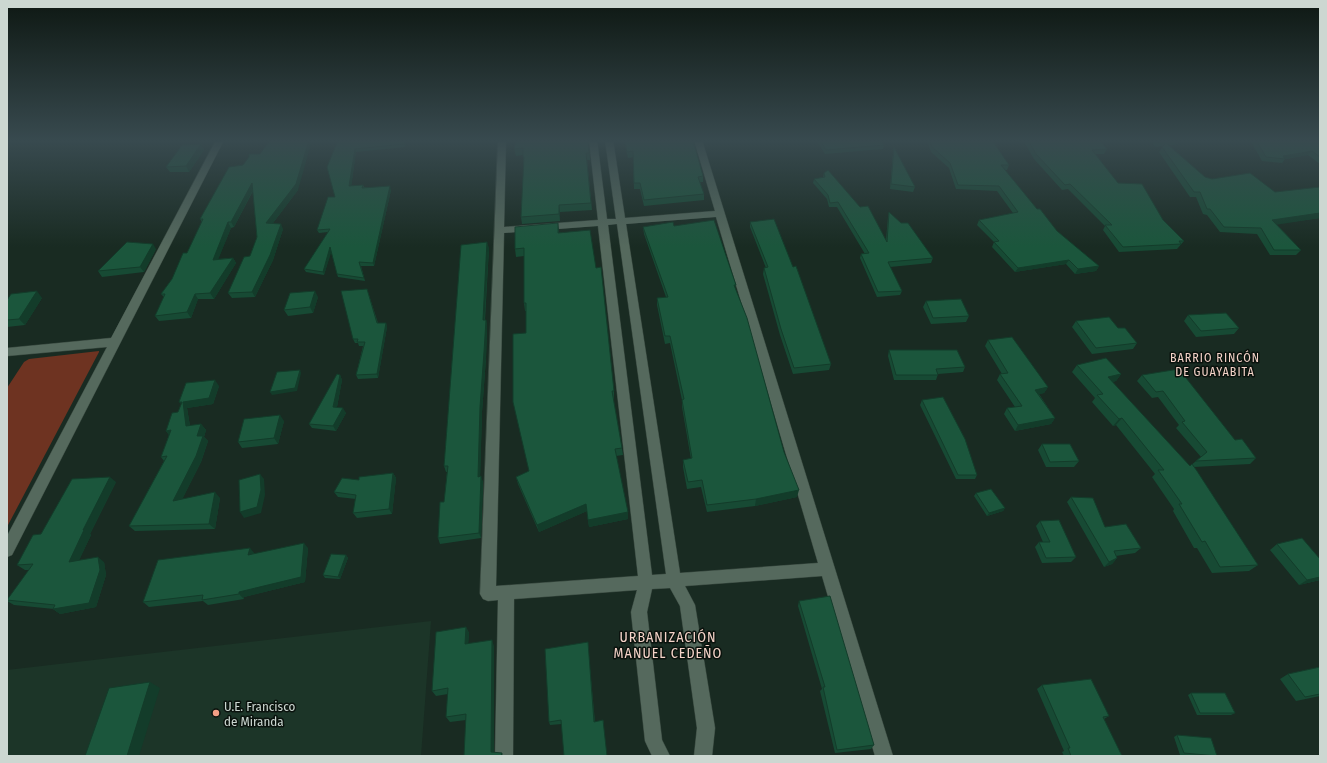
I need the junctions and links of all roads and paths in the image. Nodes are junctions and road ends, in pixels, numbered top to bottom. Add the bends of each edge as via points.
1 (201, 176) edge
2 (501, 176) edge
3 (597, 176) edge
4 (614, 176) edge
5 (709, 176) edge
6 (720, 214) junction
7 (621, 221) junction
8 (603, 223) junction
9 (499, 230) junction
10 (115, 342) junction
11 (7, 352) edge
12 (7, 550) edge
13 (827, 569) junction
14 (674, 581) junction
15 (646, 583) junction
16 (506, 593) junction
17 (504, 756) edge
18 (661, 756) edge
19 (703, 756) edge
20 (884, 756) edge

1 - 10 street
2 - 9 street
3 - 8 street
4 - 7 street
5 - 6 street
6 - 7 street
6 - 13 street
7 - 8 street
7 - 14 street
8 - 9 street
8 - 15 street
9 - 16 street via 488,594
10 - 11 street
10 - 12 street
13 - 14 street
13 - 20 street
14 - 15 street
14 - 19 street via 687,605 706,728
15 - 16 street
15 - 18 street via 639,612 654,741
16 - 17 street

